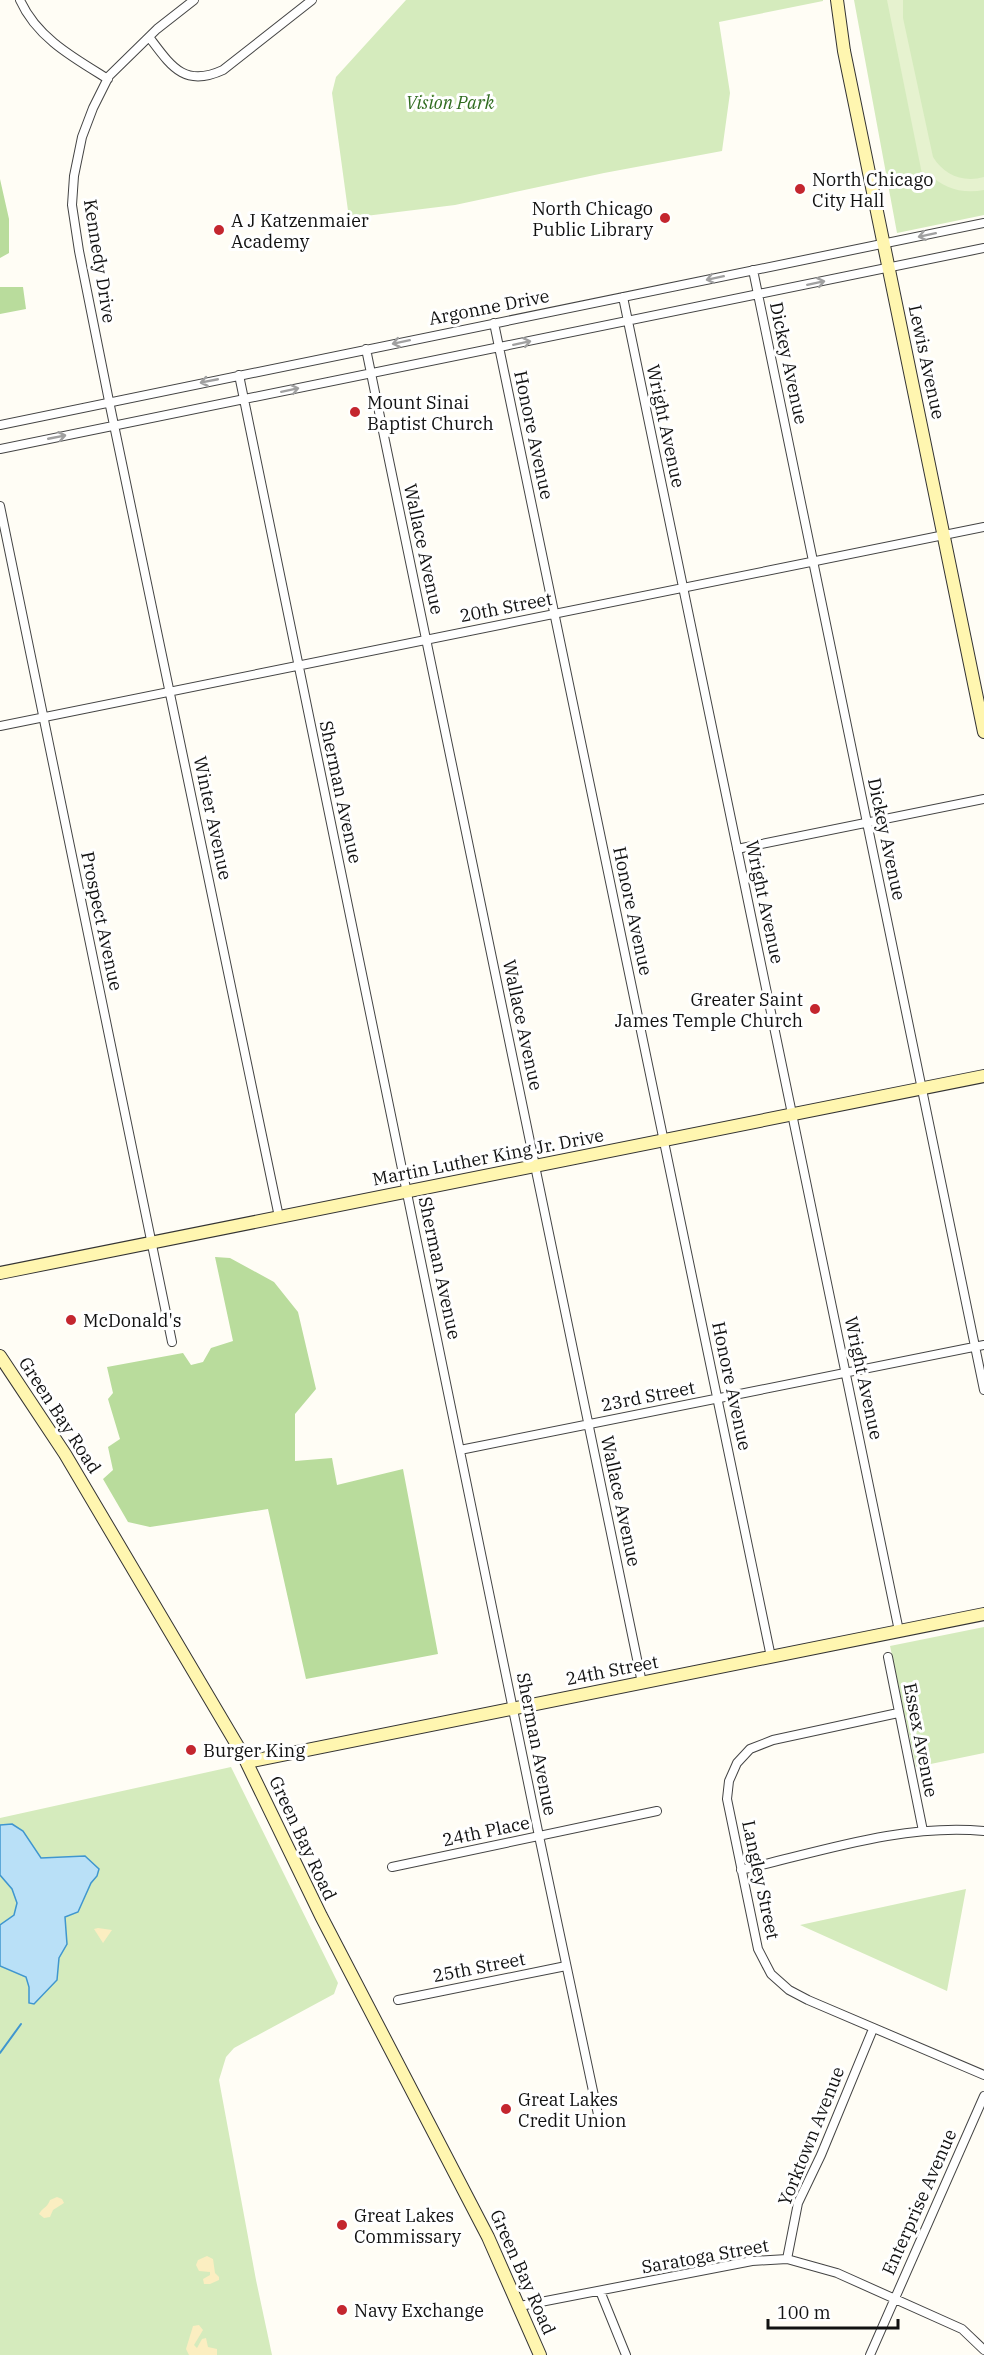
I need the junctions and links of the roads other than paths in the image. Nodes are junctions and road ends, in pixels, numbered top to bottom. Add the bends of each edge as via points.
1 (20, 0) edge
2 (194, 0) edge
3 (312, 0) edge
4 (837, 0) edge
5 (149, 37) junction
6 (108, 80) junction
7 (984, 223) edge
8 (884, 243) junction
9 (984, 248) edge
10 (889, 268) junction
11 (753, 270) junction
12 (758, 294) junction
13 (623, 297) junction
14 (628, 321) junction
15 (494, 323) junction
16 (499, 348) junction
17 (366, 349) junction
18 (371, 374) junction
19 (239, 375) junction
20 (244, 400) junction
21 (109, 401) junction
22 (0, 425) edge
23 (114, 426) junction
24 (0, 449) edge
25 (0, 506) edge
26 (984, 527) edge
27 (944, 535) junction
28 (813, 561) junction
29 (683, 588) junction
30 (554, 614) junction
31 (426, 639) junction
32 (298, 665) junction
33 (170, 691) junction
34 (43, 717) junction
35 (0, 726) edge
36 (984, 732) edge
37 (984, 799) edge
38 (867, 822) junction
39 (737, 849) junction
40 (984, 1076) edge
41 (922, 1088) junction
42 (792, 1114) junction
43 (664, 1140) junction
44 (535, 1166) junction
45 (407, 1191) junction
46 (279, 1217) junction
47 (151, 1243) junction
48 (0, 1273) edge
49 (172, 1342) dead end
50 (980, 1346) edge
51 (0, 1356) edge
52 (846, 1373) junction
53 (984, 1390) edge
54 (717, 1399) junction
55 (589, 1425) junction
56 (460, 1450) junction
57 (984, 1614) edge
58 (899, 1631) junction
59 (771, 1657) junction
60 (888, 1657) dead end
61 (642, 1683) junction
62 (513, 1709) junction
63 (898, 1713) junction
64 (247, 1762) junction
65 (657, 1811) dead end
66 (922, 1831) junction
67 (984, 1831) edge
68 (539, 1836) junction
69 (392, 1867) dead end
70 (741, 1870) junction
71 (567, 1966) junction
72 (398, 2000) dead end
73 (873, 2029) junction
74 (984, 2075) edge
75 (984, 2096) edge
76 (600, 2124) dead end
77 (787, 2259) junction
78 (600, 2291) junction
79 (895, 2299) junction
80 (520, 2306) junction
81 (984, 2350) edge
82 (540, 2355) edge
83 (626, 2355) edge
84 (870, 2355) edge

1 - 6 street via 39,29 63,52
2 - 5 street, Kennedy Drive
3 - 5 street via 223,70 198,78 179,72
4 - 8 main road, Lewis Avenue
5 - 6 street, Kennedy Drive
6 - 21 street, Kennedy Drive via 82,137 72,205
7 -> 8 street, Argonne Drive
8 - 10 main road, Lewis Avenue
8 - 11 street, Argonne Drive
9 - 10 street
12 -> 10 street
10 - 27 main road, Lewis Avenue
11 - 12 street, Dickey Avenue
11 -> 13 street, Argonne Drive
12 - 14 street
12 - 28 street, Dickey Avenue
13 - 14 street, Wright Avenue
13 - 15 street, Argonne Drive
16 -> 14 street
14 - 29 street, Wright Avenue
15 - 16 street, Honore Avenue
15 -> 17 street, Argonne Drive
16 - 18 street
16 - 30 street, Honore Avenue
17 - 18 street, Wallace Avenue
17 - 19 street, Argonne Drive
20 -> 18 street
18 - 31 street, Wallace Avenue
19 - 20 street, Sherman Avenue
19 -> 21 street, Argonne Drive
20 - 23 street
20 - 32 street, Sherman Avenue
21 - 22 street, Argonne Drive
21 - 23 street, Kennedy Drive
24 -> 23 street
23 - 33 street, Winter Avenue
25 - 34 street, Prospect Avenue
26 - 27 street, 20th Street
27 - 28 street, 20th Street
27 - 36 main road, Lewis Avenue
28 - 29 street, 20th Street
28 - 38 street, Dickey Avenue
29 - 30 street, 20th Street
29 - 39 street, Wright Avenue
30 - 31 street, 20th Street
30 - 43 street, Honore Avenue
31 - 32 street, 20th Street
31 - 44 street, Wallace Avenue
32 - 33 street, 20th Street
32 - 45 street, Sherman Avenue
33 - 34 street, 20th Street
33 - 46 street, Winter Avenue
34 - 35 street, 20th Street
34 - 47 street, Prospect Avenue
37 - 38 street
38 - 39 street
38 - 41 street, Dickey Avenue
39 - 42 street, Wright Avenue
40 - 41 main road, Martin Luther King Jr. Drive
41 - 42 main road, Martin Luther King Jr. Drive
41 - 50 street, Dickey Avenue
42 - 43 main road, Martin Luther King Jr. Drive
42 - 52 street, Wright Avenue
43 - 44 main road, Martin Luther King Jr. Drive
43 - 54 street, Honore Avenue
44 - 45 main road, Martin Luther King Jr. Drive
44 - 55 street, Wallace Avenue
45 - 46 main road, Martin Luther King Jr. Drive
45 - 56 street, Sherman Avenue
46 - 47 main road, Martin Luther King Jr. Drive
47 - 48 main road, Martin Luther King Jr. Drive
47 - 49 street, Prospect Avenue
50 - 52 street, 23rd Street
50 - 53 street, Dickey Avenue
51 - 64 main road, Green Bay Road via 72,1465
52 - 54 street, 23rd Street
52 - 58 street, Wright Avenue
54 - 55 street, 23rd Street
54 - 59 street, Honore Avenue
55 - 56 street, 23rd Street
55 - 61 street, Wallace Avenue
56 - 62 street, Sherman Avenue
57 - 58 main road, 24th Street
58 - 59 main road, 24th Street
59 - 61 main road, 24th Street
60 - 63 street, Essex Avenue
61 - 62 main road, 24th Street
62 - 64 main road, 24th Street
62 - 68 street, Sherman Avenue
63 - 66 street, Essex Avenue
63 - 70 street, Langley Street via 772,1740 750,1749 737,1763 727,1799
64 - 80 main road, Green Bay Road
65 - 68 street, 24th Place
66 - 67 street
66 - 70 street
68 - 69 street, 24th Place
68 - 71 street, Sherman Avenue
70 - 73 street, Langley Street via 758,1949 771,1974 789,1990
71 - 72 street, 25th Street
71 - 76 street, Sherman Avenue
73 - 74 street, Langley Street
73 - 77 street, Yorktown Avenue via 798,2203
75 - 79 street, Enterprise Avenue
77 - 78 street, Saratoga Street via 753,2261
77 - 79 street, Saratoga Street via 837,2273
78 - 80 street, Saratoga Street
78 - 83 street
79 - 81 street, Saratoga Street via 962,2329
79 - 84 street, Enterprise Avenue
80 - 82 main road, Green Bay Road

